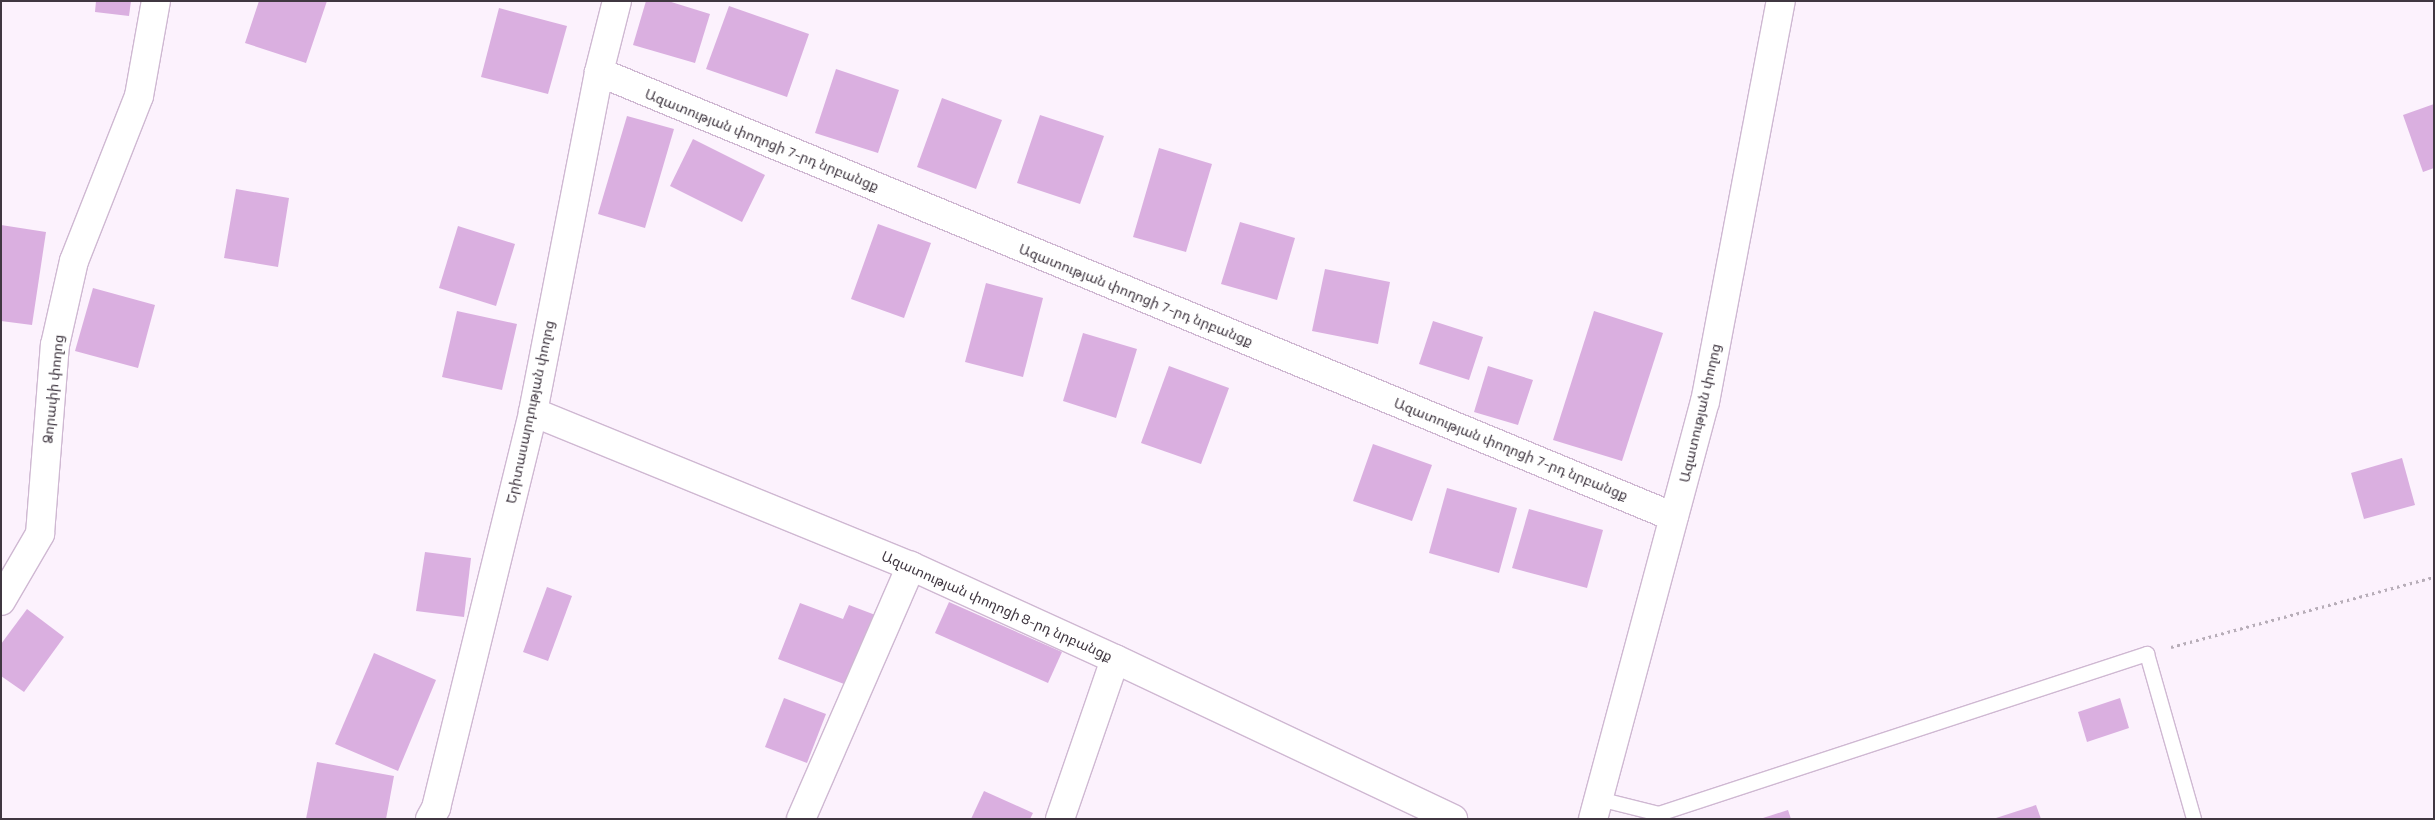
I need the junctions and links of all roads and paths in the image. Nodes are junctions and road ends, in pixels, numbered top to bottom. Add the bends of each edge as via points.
1 (156, 1) edge
2 (617, 1) edge
3 (1781, 1) edge
4 (599, 72) junction
5 (533, 412) junction
6 (1674, 517) junction
7 (911, 566) junction
8 (2434, 577) edge
9 (1, 601) edge
10 (2147, 654) junction
11 (1114, 659) junction
12 (1596, 809) edge
13 (1659, 816) edge
14 (430, 819) edge
15 (801, 819) edge
16 (1060, 819) edge
17 (1453, 819) edge
18 (2194, 819) edge

1 - 9 street, Ձորափի փողոց via 139,96 74,261 55,345 40,534
2 - 4 street, Երիտասարդության փողոց
3 - 6 street, Ազատության փողոց via 1705,402
4 - 5 street, Երիտասարդության փողոց
4 - 6 street, Ազատության փողոցի 7-րդ նրբանցք
5 - 7 street, Ազատության փողոցի 8-րդ նրբանցք
5 - 14 street, Երիտասարդության փողոց via 436,808
6 - 12 street, Ազատության փողոց
7 - 11 street, Ազատության փողոցի 8-րդ նրբանցք
7 - 15 street
8 - 10 path
10 - 13 lane
10 - 18 lane
11 - 16 street
11 - 17 street, Ազատության փողոցի 8-րդ նրբանցք
12 - 13 lane

